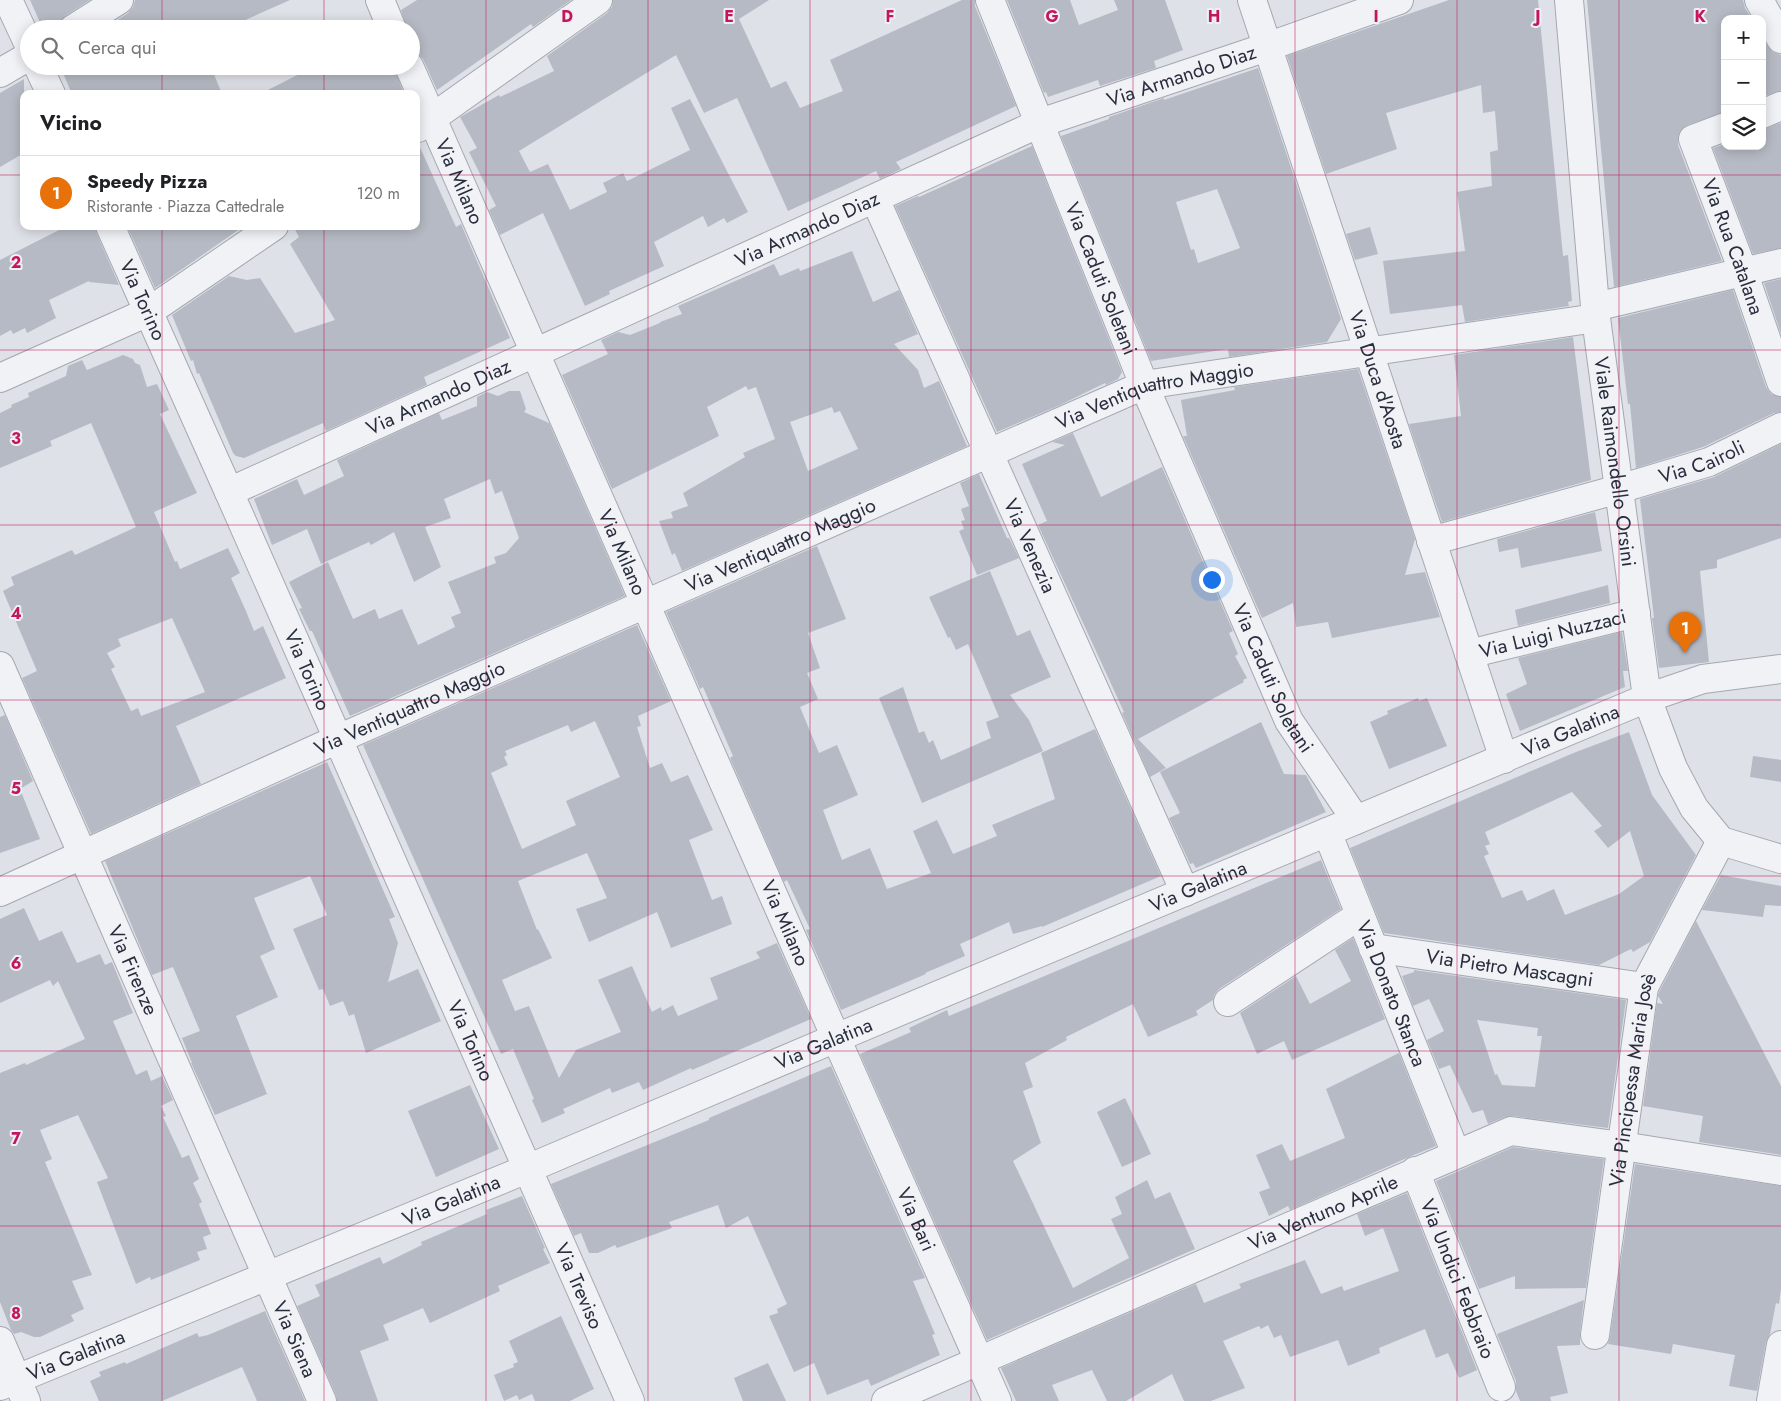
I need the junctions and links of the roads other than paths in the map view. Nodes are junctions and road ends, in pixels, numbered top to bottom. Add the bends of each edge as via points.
1 (8, 0) edge
2 (119, 0) edge
3 (380, 0) edge
4 (598, 0) edge
5 (990, 0) edge
6 (1252, 0) edge
7 (1399, 0) edge
8 (1569, 0) edge
9 (1759, 0) edge
10 (87, 20) edge
11 (388, 20) edge
12 (20, 26) edge
13 (1781, 39) edge
14 (1267, 47) junction
15 (20, 61) edge
16 (0, 73) edge
17 (42, 75) edge
18 (411, 75) edge
19 (48, 90) edge
20 (415, 90) edge
21 (1781, 106) edge
22 (420, 109) edge
23 (1766, 112) edge
24 (1040, 123) junction
25 (424, 124) edge
26 (1721, 128) edge
27 (874, 199) junction
28 (112, 230) edge
29 (268, 230) edge
30 (1781, 263) edge
31 (1743, 271) junction
32 (148, 312) junction
33 (1595, 312) junction
34 (1368, 351) junction
35 (535, 354) junction
36 (0, 378) edge
37 (1781, 382) edge
38 (1144, 385) junction
39 (1781, 427) edge
40 (989, 453) junction
41 (1619, 489) junction
42 (230, 492) junction
43 (1431, 540) junction
44 (645, 605) junction
45 (1636, 614) junction
46 (1469, 654) junction
47 (0, 666) edge
48 (1781, 668) edge
49 (1647, 698) junction
50 (338, 738) junction
51 (1504, 759) junction
52 (1356, 820) junction
53 (1327, 832) junction
54 (1721, 841) junction
55 (82, 855) junction
56 (1781, 859) edge
57 (0, 892) edge
58 (1185, 892) junction
59 (1360, 915) junction
60 (1374, 948) junction
61 (1644, 987) junction
62 (1228, 1002) dead end
63 (836, 1038) junction
64 (1622, 1146) junction
65 (1456, 1154) junction
66 (527, 1169) junction
67 (1415, 1171) junction
68 (1781, 1171) edge
69 (268, 1276) junction
70 (1595, 1335) dead end
71 (0, 1341) edge
72 (1781, 1345) edge
73 (980, 1361) junction
74 (1502, 1387) dead end
75 (14, 1388) edge
76 (322, 1401) edge
77 (630, 1401) edge
78 (886, 1401) edge
79 (997, 1401) edge
80 (1771, 1401) edge

1 - 12 street
2 - 10 street
3 - 11 street
4 - 25 street
5 - 24 street, Via Caduti Soletani
6 - 14 street, Via Duca d'Aosta
7 - 14 street, Via Armando Diaz
8 - 33 street, Viale Raimondello Orsini
9 - 13 street
14 - 24 street, Via Armando Diaz
14 - 34 street, Via Duca d'Aosta
15 - 16 street
17 - 19 street
18 - 20 street, Via Milano
21 - 23 street
22 - 25 street, Via Milano
24 - 27 street, Via Armando Diaz
24 - 38 street, Via Caduti Soletani
25 - 35 street, Via Milano
26 - 31 street, Via Rua Catalana via 1693,139
27 - 35 street, Via Armando Diaz
27 - 40 street, Via Venezia
28 - 32 street, Via Torino
29 - 32 street
30 - 31 street, Via Ventiquattro Maggio
31 - 33 street, Via Ventiquattro Maggio
31 - 37 street, Via Rua Catalana
32 - 36 street
32 - 42 street, Via Torino
33 - 34 street, Via Ventiquattro Maggio
33 - 41 street, Viale Raimondello Orsini
34 - 38 street, Via Ventiquattro Maggio
34 - 43 street, Via Duca d'Aosta
35 - 42 street, Via Armando Diaz
35 - 44 street, Via Milano
38 - 40 street, Via Ventiquattro Maggio
38 - 52 street, Via Caduti Soletani via 1288,721
39 - 41 street, Via Cairoli via 1709,462
40 - 44 street, Via Ventiquattro Maggio
40 - 58 street, Via Venezia
41 - 43 street, Via Cairoli
41 - 45 street, Viale Raimondello Orsini
42 - 50 street, Via Torino
43 - 46 street, Via Duca d'Aosta
44 - 50 street, Via Ventiquattro Maggio
44 - 63 street, Via Milano
45 - 46 street, Via Luigi Nuzzaci
45 - 49 street, Viale Raimondello Orsini
46 - 51 street, Via Duca d'Aosta
47 - 55 street, Via Firenze
48 - 49 street, Via Galatina via 1703,679
49 - 51 street, Via Galatina
49 - 54 street, Viale Raimondello Orsini via 1674,768 1694,808
50 - 55 street, Via Ventiquattro Maggio
50 - 66 street, Via Torino
51 - 52 street, Via Galatina
52 - 53 street, Via Galatina
53 - 58 street, Via Galatina
53 - 59 street, Via Donato Stanca
54 - 56 street
54 - 61 street, Via Pincipessa Maria Josè
55 - 57 street, Via Ventiquattro Maggio
55 - 69 street, Via Firenze
58 - 63 street, Via Galatina
59 - 60 street, Via Donato Stanca
59 - 62 street
60 - 61 street, Via Pietro Mascagni
60 - 65 street, Via Donato Stanca
61 - 64 street, Via Pincipessa Maria Josè
63 - 66 street, Via Galatina
63 - 73 street, Via Bari
64 - 65 street, Via Ventuno Aprile via 1511,1131
64 - 68 street, Via Ventuno Aprile
64 - 70 street, Via Pincipessa Maria Josè
65 - 67 street, Via Ventuno Aprile
66 - 69 street, Via Galatina
66 - 77 street, Via Treviso
67 - 73 street, Via Ventuno Aprile
67 - 74 street, Via Undici Febbraio
69 - 75 street, Via Galatina
69 - 76 street, Via Siena
71 - 75 street
72 - 80 street
73 - 78 street, Via Ventuno Aprile
73 - 79 street, Via Bari

